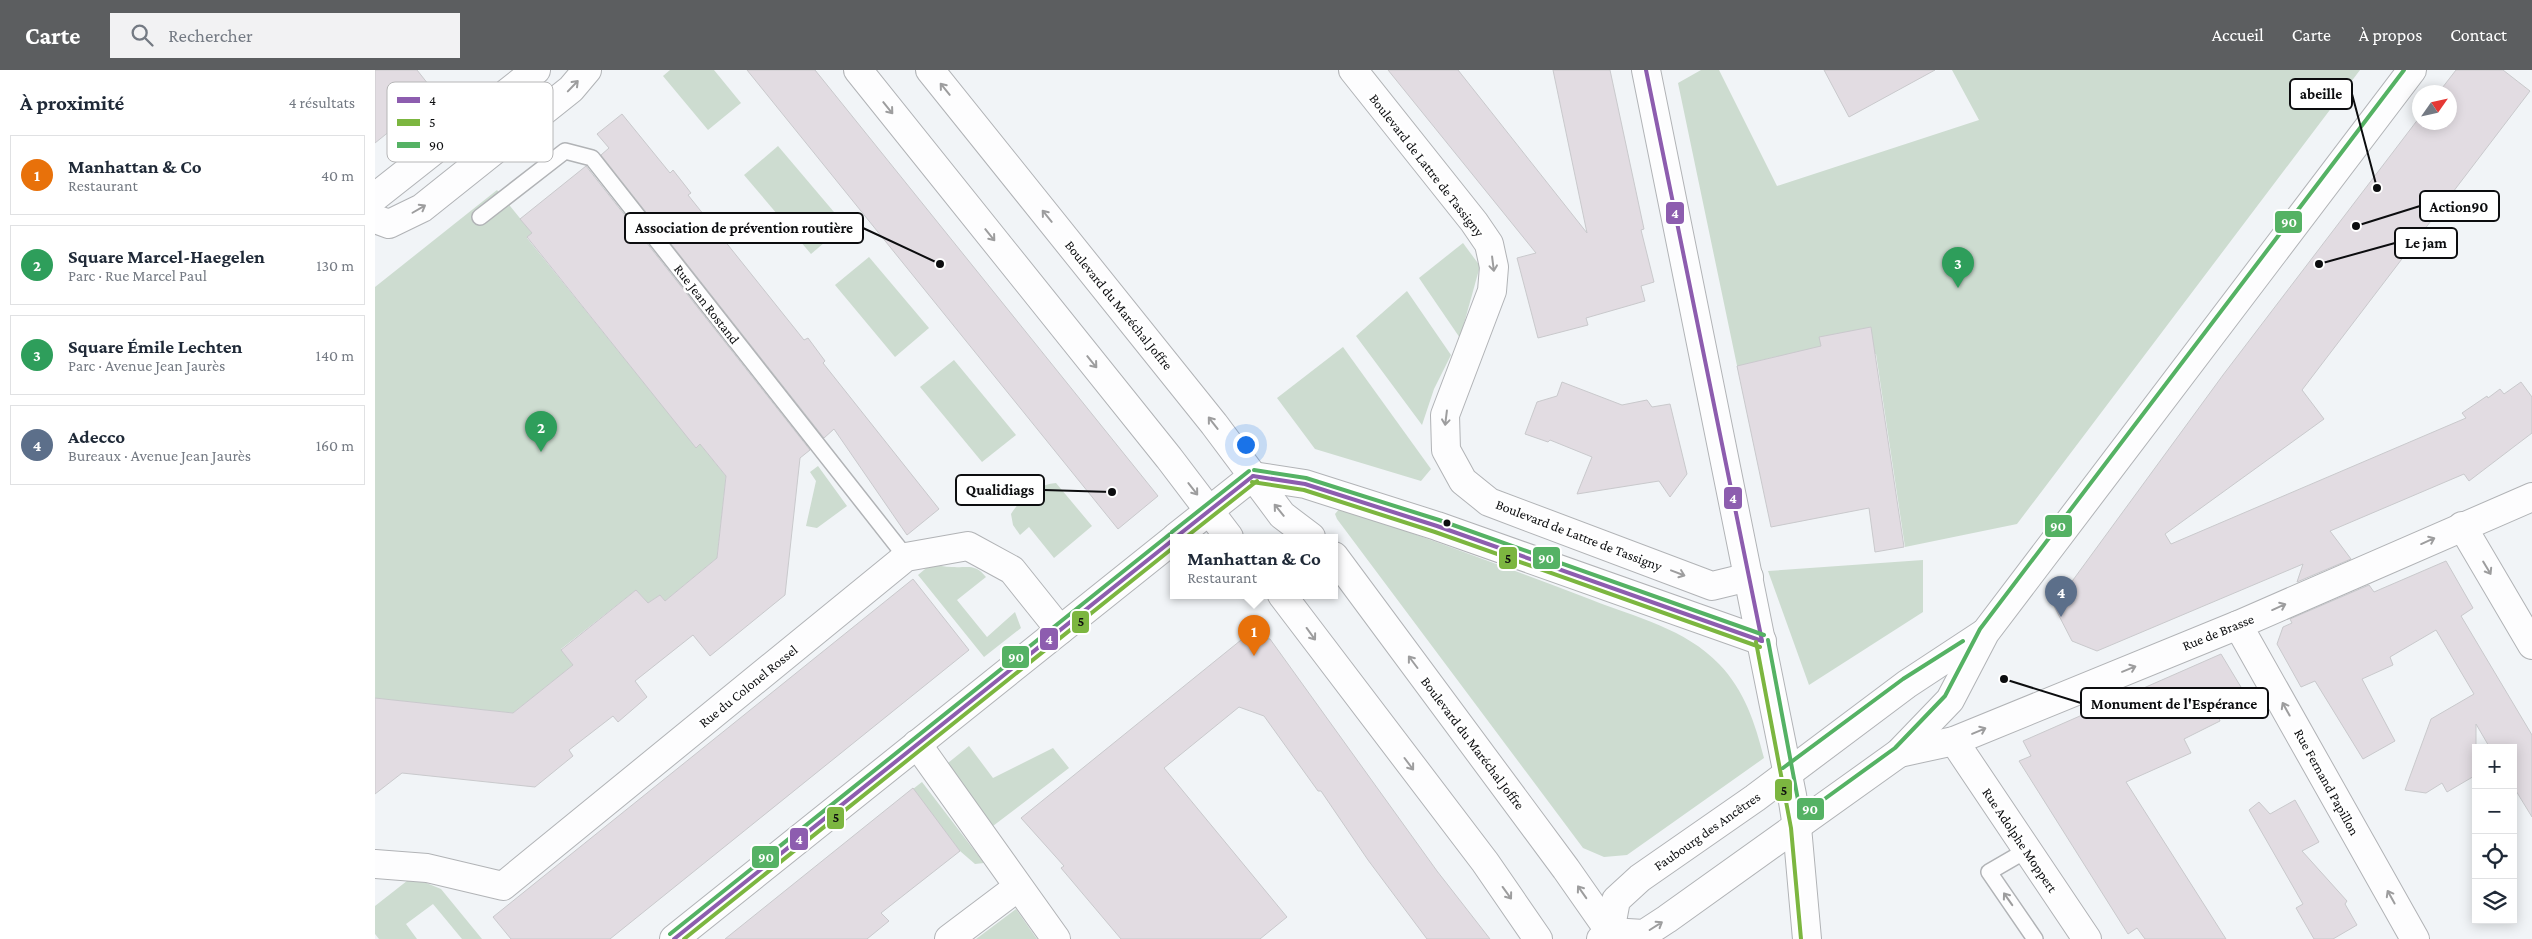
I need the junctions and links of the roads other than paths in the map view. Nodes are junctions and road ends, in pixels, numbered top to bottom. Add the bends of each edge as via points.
1 (537, 70) edge
2 (587, 70) edge
3 (858, 70) edge
4 (930, 70) edge
5 (1353, 70) edge
6 (1646, 70) edge
7 (2413, 70) edge
8 (522, 82) edge
9 (553, 104) edge
10 (553, 160) edge
11 (420, 162) edge
12 (480, 162) edge
13 (551, 162) edge
14 (375, 197) edge
15 (480, 217) dead end
16 (375, 219) edge
17 (1253, 476) junction
18 (2532, 497) edge
19 (1209, 510) junction
20 (2462, 526) junction
21 (1180, 534) edge
22 (1227, 534) edge
23 (1307, 534) edge
24 (1170, 542) edge
25 (906, 557) junction
26 (1338, 561) edge
27 (1749, 577) junction
28 (1285, 599) edge
29 (2238, 625) junction
30 (1060, 630) junction
31 (1985, 633) junction
32 (1762, 641) junction
33 (2532, 645) edge
34 (1954, 741) junction
35 (917, 744) junction
36 (1899, 754) junction
37 (1787, 773) junction
38 (1797, 827) junction
39 (2027, 850) junction
40 (375, 864) edge
41 (1018, 887) junction
42 (1609, 937) edge
43 (674, 939) edge
44 (949, 939) edge
45 (1056, 939) edge
46 (1538, 939) edge
47 (1807, 939) edge
48 (2035, 939) edge
49 (2087, 939) edge
50 (2415, 939) edge

1 - 8 street
9 -> 2 street
3 -> 19 street
17 -> 4 street, Boulevard du Maréchal Joffre
5 -> 27 street, Boulevard de Lattre de Tassigny via 1489,244 1494,267 1492,292 1445,415 1446,450 1463,481 1489,502 1712,586
6 - 27 street
7 - 31 street
10 - 25 lane, Rue Jean Rostand via 565,151 592,158
11 - 14 street
16 -> 12 street via 389,224 422,208
13 - 15 lane, Rue Jean Rostand
17 - 19 street
23 -> 17 street, Boulevard du Maréchal Joffre via 1283,515
17 - 32 street via 1305,484 1428,523
18 - 20 street, Rue de Brasse
19 - 21 street
19 - 22 street
29 -> 20 street, Rue de Brasse
20 -> 33 street
24 - 30 street
25 - 30 street, Rue du Colonel Rossel via 968,546 1012,570
25 - 40 street, Rue du Colonel Rossel via 503,886 427,868
42 -> 26 street, Boulevard du Maréchal Joffre via 1566,869
27 - 32 street
28 -> 46 street via 1485,862
34 -> 29 street, Rue de Brasse
50 -> 29 street, Rue Fernand Papillon
30 - 35 street
31 - 36 street via 1950,700
31 - 37 street, Faubourg des Ancêtres via 1907,684
32 - 37 street
34 - 36 street, Rue de Brasse
34 - 39 street, Rue Adolphe Moppert
35 - 41 street
35 - 43 street
36 - 38 street
37 - 38 street
37 - 42 street, Faubourg des Ancêtres via 1640,878 1616,900
42 -> 38 street via 1643,934
38 - 47 street
48 -> 39 lane via 1989,872
39 - 49 street, Rue Adolphe Moppert
41 - 44 street
41 - 45 street

